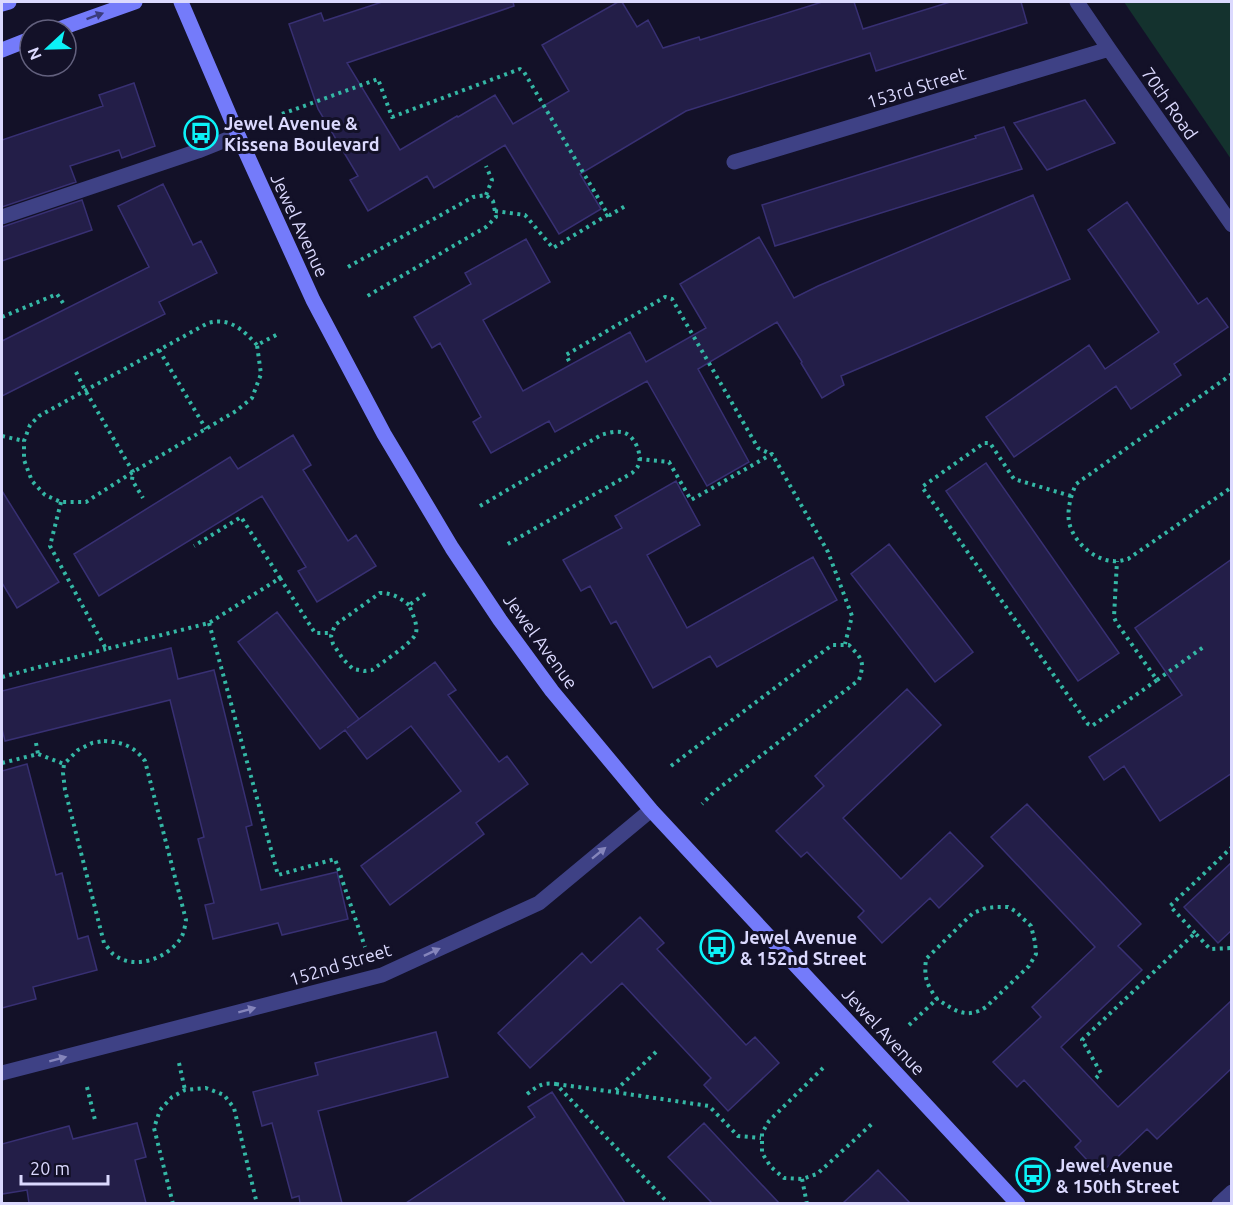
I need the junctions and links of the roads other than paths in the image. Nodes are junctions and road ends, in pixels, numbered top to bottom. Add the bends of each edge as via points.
1 (9, 2) edge
2 (135, 2) edge
3 (181, 2) edge
4 (1077, 2) edge
5 (2, 4) edge
6 (78, 22) edge
7 (18, 44) edge
8 (1109, 49) junction
9 (2, 50) edge
10 (238, 135) junction
11 (734, 162) dead end
12 (2, 216) edge
13 (1232, 225) edge
14 (651, 810) junction
15 (2, 1074) edge
16 (1232, 1192) edge
17 (1018, 1203) edge
18 (1219, 1203) edge

1 - 5 street
6 -> 2 street
3 - 10 street, Jewel Avenue
4 - 8 street, 70th Road
7 - 9 street
8 - 11 street, 153rd Street
8 - 13 street, 70th Road
10 - 12 street
10 - 14 street, Jewel Avenue via 313,300 384,435 452,548 552,691
15 -> 14 street, 152nd Street via 382,975 539,903
14 - 17 street, Jewel Avenue
16 - 18 street

